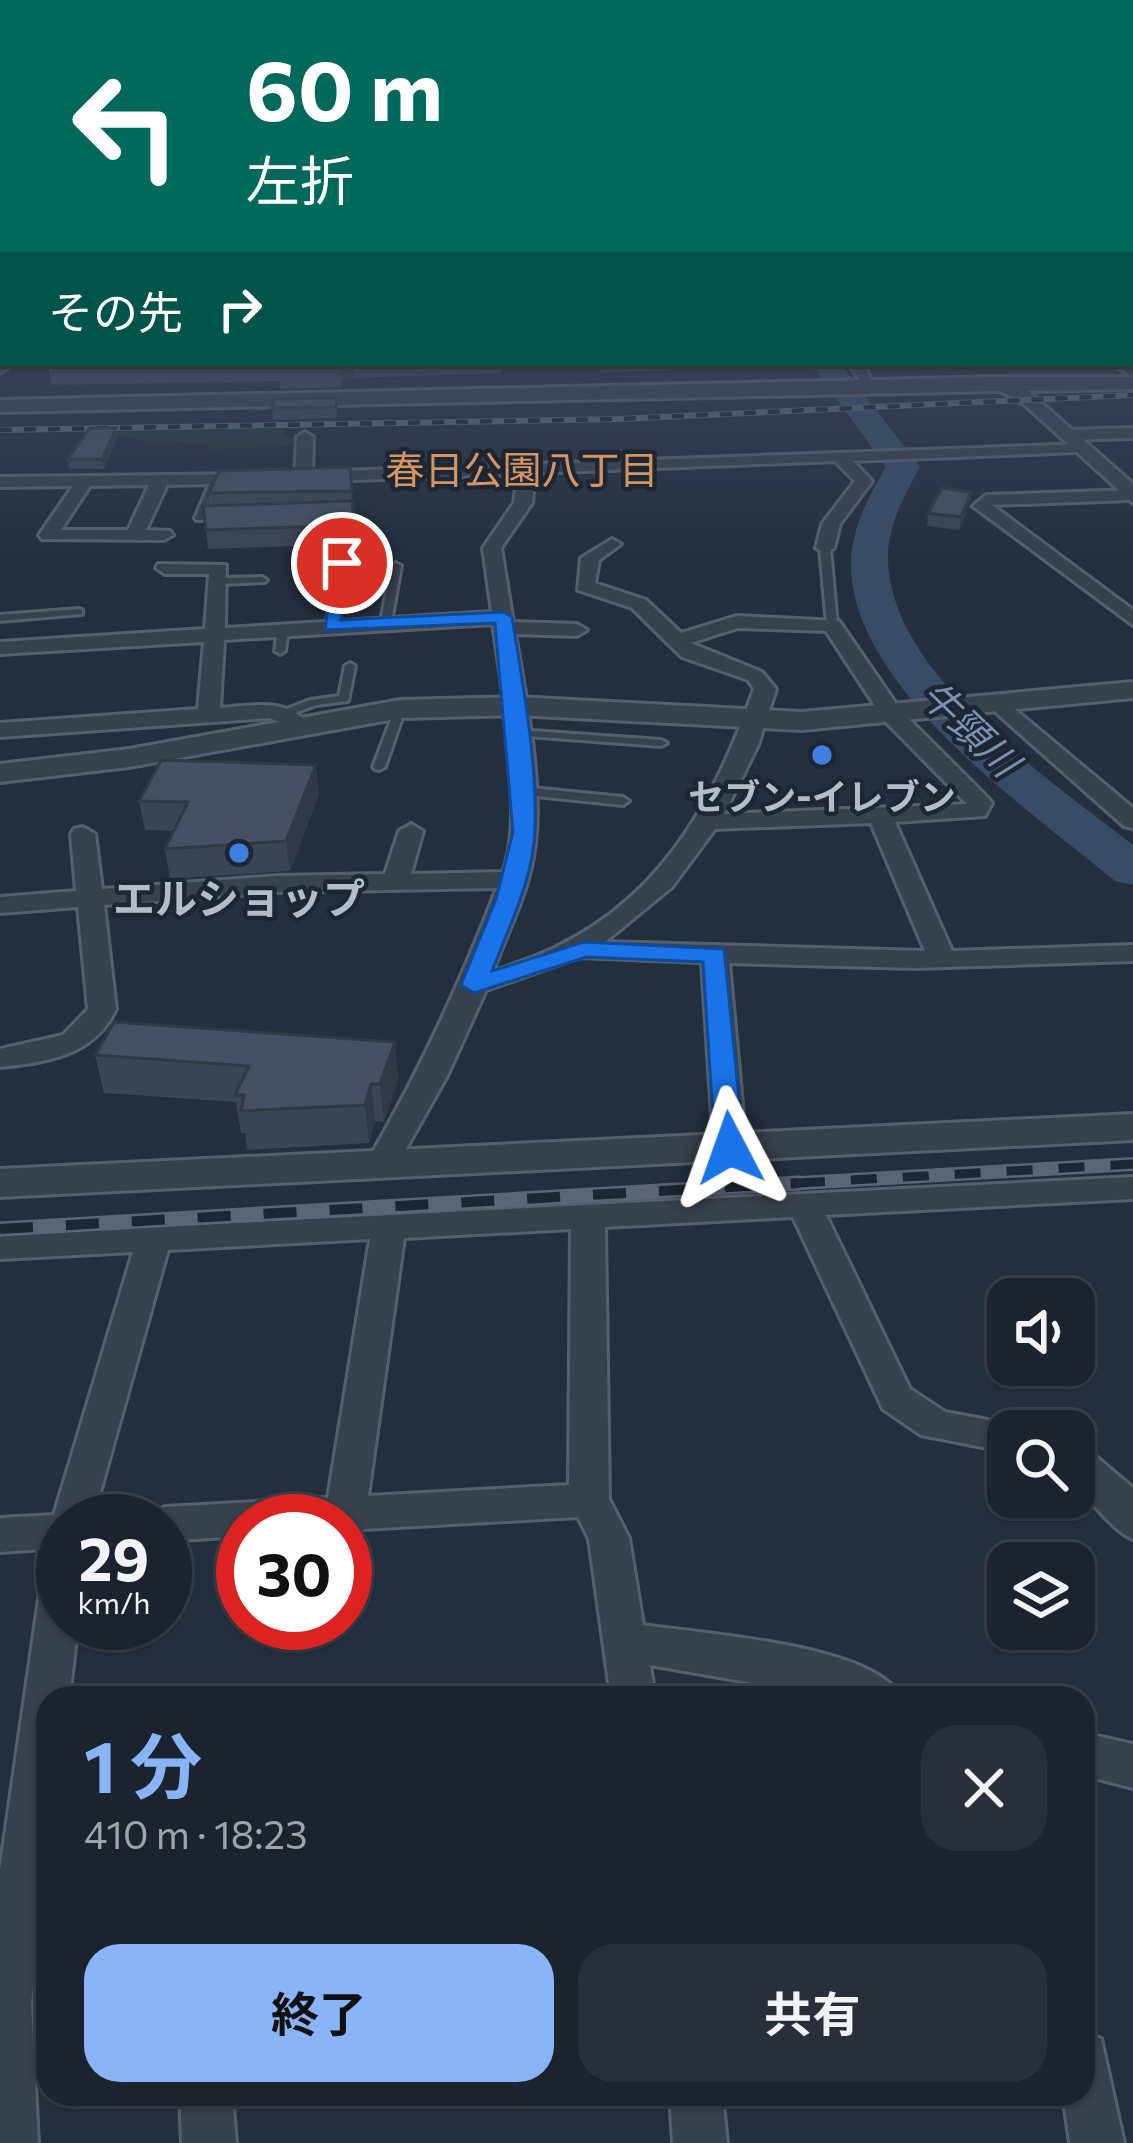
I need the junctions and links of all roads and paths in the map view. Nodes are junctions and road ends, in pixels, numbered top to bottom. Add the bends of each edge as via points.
1 (782, 366) edge
2 (857, 366) edge
3 (968, 366) edge
4 (1133, 378) edge
5 (999, 383) junction
6 (872, 386) junction
7 (797, 388) junction
8 (0, 406) edge
9 (1133, 434) edge
10 (305, 437) dead end
11 (1073, 441) junction
12 (849, 458) junction
13 (526, 471) junction
14 (303, 477) junction
15 (215, 480) junction
16 (160, 481) junction
17 (0, 482) edge
18 (84, 482) junction
19 (1132, 495) edge
20 (242, 516) edge
21 (134, 535) junction
22 (164, 535) dead end
23 (612, 544) dead end
24 (825, 548) joint
25 (342, 563) dead end
26 (396, 566) dead end
27 (164, 567) dead end
28 (218, 580) junction
29 (262, 580) dead end
30 (79, 613) dead end
31 (0, 618) edge
32 (1133, 619) edge
33 (386, 622) junction
34 (504, 623) junction
35 (832, 625) junction
36 (331, 626) junction
37 (577, 630) dead end
38 (217, 633) junction
39 (681, 640) junction
40 (0, 648) edge
41 (350, 666) dead end
42 (1133, 690) edge
43 (1000, 704) junction
44 (400, 709) junction
45 (209, 715) junction
46 (897, 716) junction
47 (292, 718) junction
48 (517, 720) junction
49 (755, 722) junction
50 (0, 730) edge
51 (662, 743) dead end
52 (379, 766) dead end
53 (0, 773) edge
54 (521, 791) junction
55 (623, 801) dead end
56 (880, 815) junction
57 (1133, 821) edge
58 (710, 822) junction
59 (411, 831) dead end
60 (83, 834) dead end
61 (514, 880) junction
62 (396, 882) junction
63 (88, 898) junction
64 (0, 905) edge
65 (584, 950) junction
66 (1133, 953) edge
67 (715, 955) junction
68 (942, 959) junction
69 (474, 985) junction
70 (0, 1058) edge
71 (1133, 1126) edge
72 (730, 1148) junction
73 (383, 1162) junction
74 (0, 1183) edge
75 (1133, 1188) edge
76 (806, 1207) junction
77 (588, 1220) junction
78 (389, 1226) junction
79 (154, 1239) junction
80 (0, 1247) edge
81 (987, 1434) edge
82 (1095, 1480) edge
83 (80, 1494) edge
84 (349, 1494) edge
85 (589, 1500) junction
86 (372, 1511) edge
87 (1133, 1522) edge
88 (36, 1533) edge
89 (0, 1535) edge
90 (623, 1641) junction
91 (53, 1650) edge
92 (49, 1686) edge
93 (631, 1686) edge
94 (857, 1686) edge
95 (1095, 1757) edge
96 (1133, 1766) edge
97 (36, 1779) edge
98 (207, 2106) edge
99 (697, 2106) edge
100 (1091, 2106) edge
101 (11, 2143) edge
102 (209, 2143) edge
103 (700, 2143) edge
104 (1097, 2143) edge

1 - 7 street
2 - 6 street
3 - 5 street
4 - 5 street
5 - 6 street
5 - 11 street
6 - 7 street
7 - 8 street via 590,386
9 - 11 street
10 - 14 street
11 - 12 street
11 - 19 street
12 - 13 street
12 - 24 street via 864,481 831,524
13 - 14 street
13 - 34 street via 530,490 492,548
14 - 15 street
15 - 16 street
15 - 20 lane via 199,518
16 - 18 street
16 - 21 street
17 - 18 street
18 - 21 street via 48,536
19 - 32 street via 982,506
21 - 22 street
23 - 39 street via 590,558 585,586 640,604
24 - 35 lane
25 - 36 lane
26 - 33 lane
27 - 28 street via 216,568
28 - 29 lane
28 - 38 street
30 - 31 lane
33 - 34 street
33 - 36 street
34 - 37 street
34 - 48 street
35 - 39 street via 736,622
35 - 46 street
36 - 38 street via 281,640
38 - 40 street
38 - 45 street
39 - 49 street via 689,653 762,682
41 - 47 lane via 344,699 314,702
42 - 43 street
43 - 46 street
43 - 57 street
44 - 47 street
44 - 48 street
44 - 52 lane
45 - 47 street
45 - 50 street
46 - 49 street
46 - 56 street via 980,803 976,812
47 - 53 street via 129,758
48 - 49 street
48 - 51 lane
48 - 54 street
49 - 58 street
54 - 55 lane
54 - 61 street via 524,832
56 - 58 street
56 - 68 street
58 - 65 street via 658,886
59 - 62 street
60 - 63 street
61 - 62 street
61 - 69 street
62 - 63 street
63 - 64 street
63 - 70 street via 98,1022 64,1046
65 - 67 street
65 - 69 street
66 - 68 street
67 - 68 street
67 - 72 street
69 - 73 street
71 - 72 street
72 - 73 street
73 - 74 street
75 - 76 street
76 - 77 street
76 - 81 street via 896,1400 935,1428
77 - 78 street
77 - 85 street
78 - 79 street
78 - 84 street
79 - 80 street
79 - 83 street
82 - 87 street
85 - 86 street
85 - 90 street via 609,1538
88 - 89 street
90 - 93 street
90 - 94 street
91 - 92 street
95 - 96 street
97 - 101 street via 6,2003
98 - 102 street
99 - 103 street
100 - 104 street

